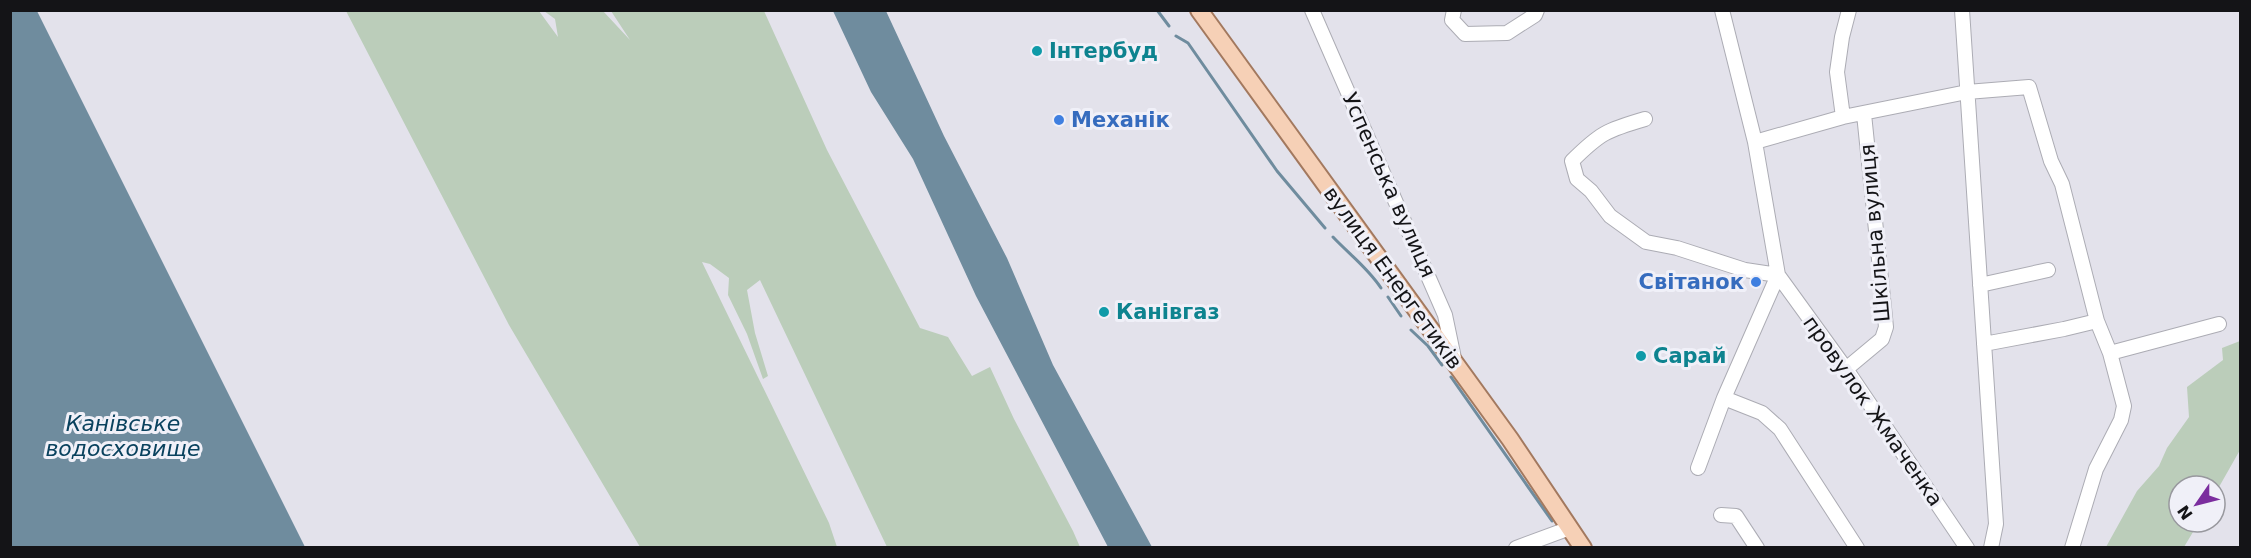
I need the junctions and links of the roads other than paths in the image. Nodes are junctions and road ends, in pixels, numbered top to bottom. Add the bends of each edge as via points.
1 (1199, 10) edge
2 (1312, 10) edge
3 (1454, 10) edge
4 (1537, 10) edge
5 (1722, 10) edge
6 (1849, 10) edge
7 (1962, 10) edge
8 (1967, 92) junction
9 (1864, 114) junction
10 (1843, 117) junction
11 (1645, 119) dead end
12 (1755, 142) junction
13 (2048, 270) dead end
14 (1778, 275) junction
15 (1980, 285) junction
16 (2097, 321) junction
17 (2219, 324) dead end
18 (1984, 344) junction
19 (2110, 353) junction
20 (1455, 363) junction
21 (1845, 369) junction
22 (1724, 398) junction
23 (1698, 468) dead end
24 (1721, 515) dead end
25 (1570, 528) junction
26 (1516, 548) edge
27 (1583, 548) edge
28 (1757, 548) edge
29 (1857, 548) edge
30 (1967, 548) edge
31 (1992, 548) edge
32 (2072, 548) edge

1 - 20 main road, вулиця Енергетиків
2 - 20 street, Успенська вулиця via 1445,315
3 - 4 street via 1452,20 1465,34 1507,33
5 - 12 street
6 - 10 street, Шкільна вулиця via 1837,72
7 - 8 street
8 - 9 street
8 - 15 street
8 - 16 street via 2029,87 2051,161 2062,184
9 - 10 street
9 - 21 street, Шкільна вулиця via 1886,327 1882,339
10 - 12 street
11 - 14 street via 1609,129 1593,140 1572,161 1577,179 1610,216 1646,242 1745,270
12 - 14 street
13 - 15 street
14 - 21 street, провулок Жмаченка
14 - 22 street
15 - 18 street
16 - 18 street
16 - 19 street
17 - 19 street
18 - 31 street via 1996,524
19 - 32 street via 2124,406 2096,469
20 - 25 main road, вулиця Енергетиків
21 - 30 street, провулок Жмаченка
22 - 23 street
22 - 29 street via 1762,413 1780,429
24 - 28 street via 1736,516
25 - 26 street
25 - 27 main road, вулиця Енергетиків

